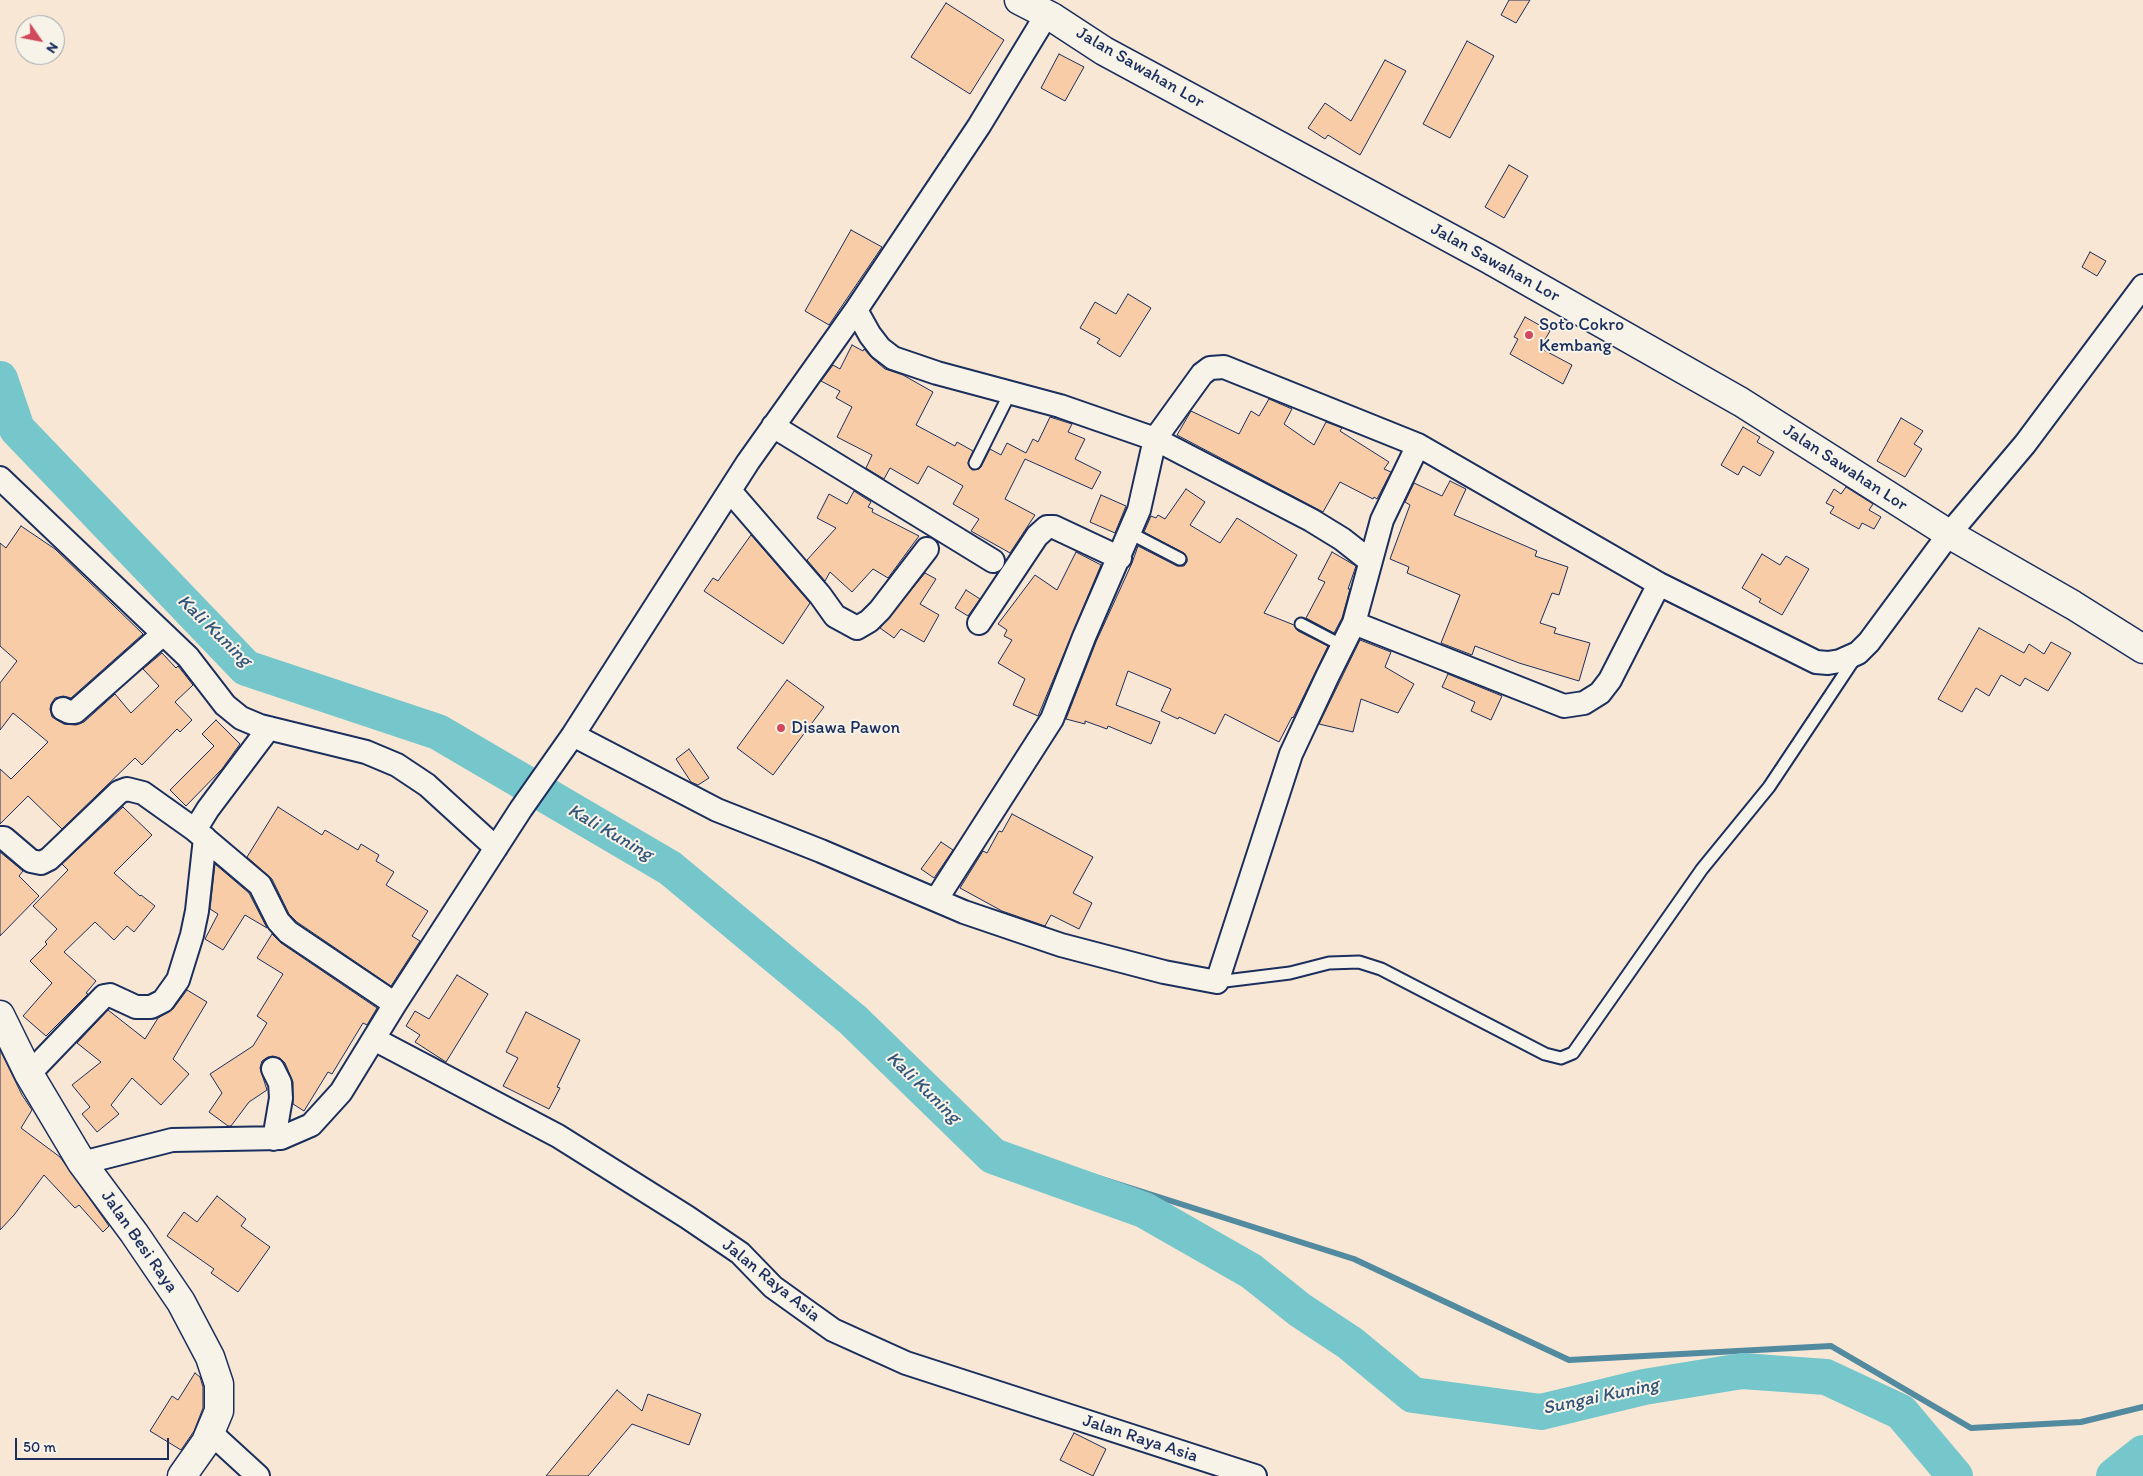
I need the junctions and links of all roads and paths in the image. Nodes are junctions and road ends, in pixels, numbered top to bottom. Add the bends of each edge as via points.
1 (1019, 0) edge
2 (1047, 14) junction
3 (2143, 286) edge
4 (856, 310) junction
5 (1010, 393) junction
6 (773, 426) junction
7 (1155, 439) junction
8 (1418, 445) junction
9 (975, 463) dead end
10 (4, 490) edge
11 (730, 492) junction
12 (1130, 533) junction
13 (1949, 534) junction
14 (927, 550) dead end
15 (1120, 558) junction
16 (1180, 559) dead end
17 (993, 561) dead end
18 (1370, 561) junction
19 (1659, 584) junction
20 (979, 623) dead end
21 (1354, 623) junction
22 (1300, 624) dead end
23 (163, 634) junction
24 (1343, 646) junction
25 (2143, 649) edge
26 (1858, 653) junction
27 (63, 709) dead end
28 (269, 728) junction
29 (573, 735) junction
30 (200, 834) junction
31 (0, 838) edge
32 (496, 848) junction
33 (936, 900) junction
34 (1217, 982) junction
35 (395, 1004) junction
36 (0, 1015) edge
37 (374, 1039) junction
38 (273, 1069) dead end
39 (29, 1074) junction
40 (274, 1139) junction
41 (82, 1163) junction
42 (211, 1433) junction
43 (182, 1476) edge
44 (258, 1476) edge
45 (1255, 1476) edge

1 - 2 main road, Jalan Sawahan Lor
2 - 4 street via 979,126
2 - 13 main road, Jalan Sawahan Lor via 1104,51 1478,253 1741,402
3 - 13 street via 2025,444
4 - 5 street via 880,348 893,358
4 - 6 street
5 - 7 street via 1060,406
5 - 9 lane
6 - 11 street
6 - 17 street
7 - 8 street via 1202,374 1210,368 1224,367
7 - 12 street via 1139,510
7 - 18 street via 1311,520
8 - 18 street via 1382,520
8 - 19 street
10 - 23 street
11 - 14 street via 835,616 857,628 880,610
11 - 29 street
12 - 15 street
12 - 16 lane
13 - 25 main road, Jalan Sawahan Lor via 2073,604
13 - 26 street via 1870,642
15 - 20 street via 1054,527 1047,527 1037,536
15 - 33 street via 1052,719
18 - 21 street
19 - 21 street via 1610,680 1600,693 1584,703 1564,706
19 - 26 street via 1816,662 1828,663
21 - 24 street
22 - 24 lane
23 - 27 street via 75,712
23 - 28 street via 188,657 225,705 241,718
24 - 34 street via 1291,754
26 - 34 lane via 1769,787 1702,869 1573,1053 1561,1058 1545,1054 1381,969 1359,962 1329,963 1290,973
28 - 30 street via 208,809
28 - 32 street via 366,752 397,765 427,785
29 - 32 street
29 - 33 street via 717,810
30 - 31 street via 144,793 127,789 119,792 41,862 31,861
30 - 35 street via 260,885 278,921 288,932
30 - 39 street via 197,911 178,980 163,1001 151,1007 136,1007 110,995 104,996
32 - 35 street
33 - 34 street via 1061,944 1164,972
35 - 37 street
36 - 39 main road, Jalan Besi Raya
37 - 40 street via 341,1092 311,1126
37 - 45 street, Jalan Raya Asia via 558,1136 679,1212 740,1253 773,1287 833,1330 906,1363
38 - 40 street via 280,1083 281,1098
39 - 41 main road, Jalan Besi Raya
40 - 41 street via 172,1140
41 - 42 main road, Jalan Besi Raya via 181,1302 210,1357 219,1384 219,1411
42 - 43 main road, Jalan Besi Raya
42 - 44 street

